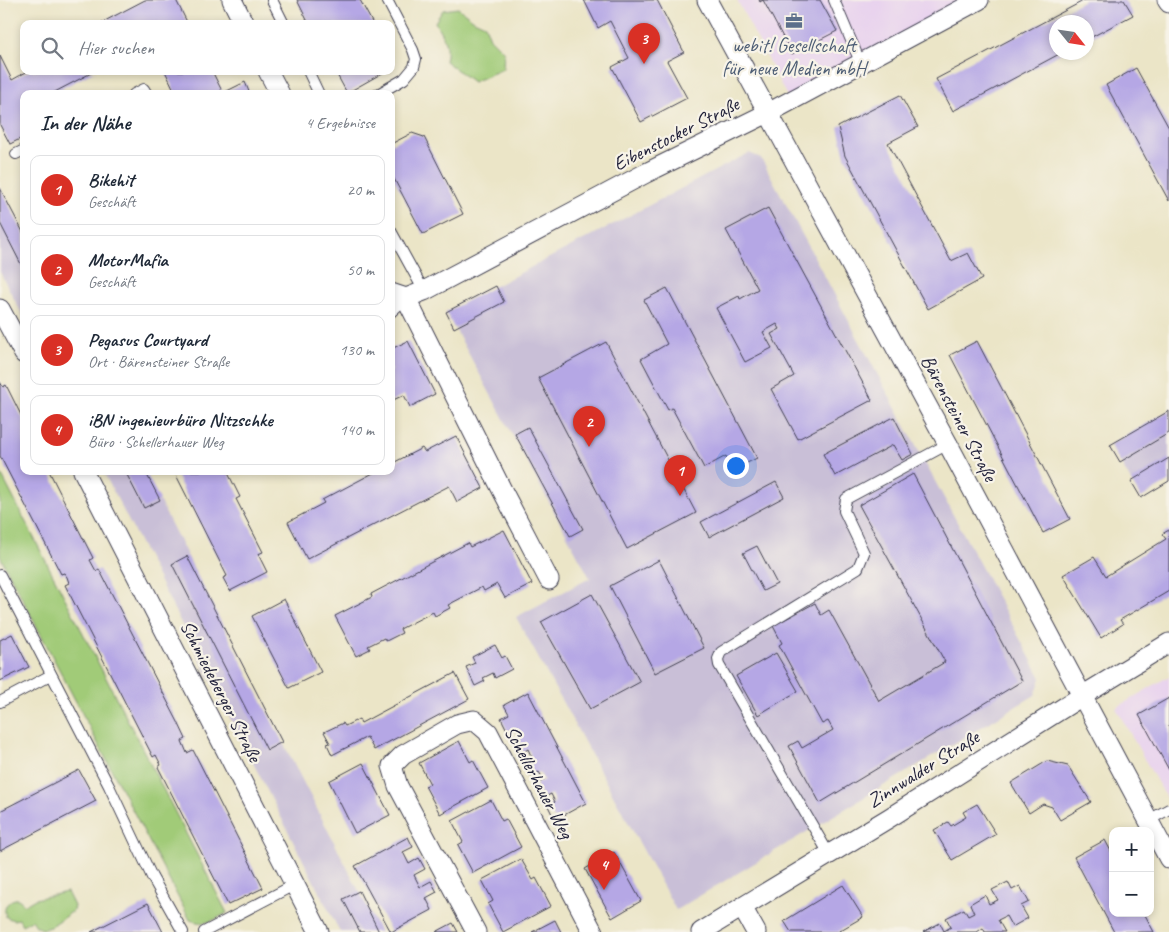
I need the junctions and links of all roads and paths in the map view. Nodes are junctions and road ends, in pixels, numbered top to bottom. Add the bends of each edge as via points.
1 (232, 0) edge
2 (272, 0) edge
3 (387, 0) edge
4 (707, 0) edge
5 (834, 0) edge
6 (979, 0) edge
7 (1167, 0) edge
8 (1169, 4) edge
9 (242, 20) edge
10 (282, 20) edge
11 (861, 64) junction
12 (270, 75) edge
13 (310, 75) edge
14 (278, 90) edge
15 (317, 90) edge
16 (385, 90) edge
17 (768, 113) junction
18 (395, 237) edge
19 (424, 291) junction
20 (398, 295) edge
21 (0, 309) edge
22 (20, 346) edge
23 (948, 444) junction
24 (85, 475) edge
25 (0, 575) edge
26 (549, 580) dead end
27 (1169, 643) edge
28 (51, 675) junction
29 (1082, 696) junction
30 (0, 702) edge
31 (1169, 809) edge
32 (1149, 820) junction
33 (829, 854) junction
34 (1169, 859) edge
35 (294, 885) junction
36 (742, 907) junction
37 (183, 932) edge
38 (204, 932) edge
39 (318, 932) edge
40 (476, 932) edge
41 (594, 932) edge
42 (701, 932) edge
43 (756, 932) edge

1 - 9 street
2 - 10 lane
3 - 16 lane via 416,59 404,79
4 - 17 street, Bärensteiner Straße
5 - 11 lane
6 - 11 street, Eibenstocker Straße
7 - 8 street
11 - 17 street, Eibenstocker Straße
12 - 14 street
13 - 15 lane
17 - 19 street, Eibenstocker Straße via 646,173
17 - 23 street, Bärensteiner Straße
18 - 19 lane
19 - 20 street, Eibenstocker Straße
20 - 26 street
21 - 22 street
23 - 29 street, Bärensteiner Straße
23 - 33 lane via 846,499 844,511 864,554 858,568 721,652 718,659
24 - 35 street, Schmiedeberger Straße
25 - 28 lane
27 - 29 street, Zinnwalder Straße
28 - 30 lane
28 - 37 lane
29 - 32 street, Bärensteiner Straße
29 - 33 street, Zinnwalder Straße
31 - 32 lane
32 - 34 street, Bärensteiner Straße
33 - 36 street, Zinnwalder Straße
35 - 38 lane
35 - 39 street, Schmiedeberger Straße
36 - 42 street, Zinnwalder Straße
36 - 43 street
40 - 41 street, Schellerhauer Weg via 398,786 392,766 403,755 449,728 474,720 488,732

